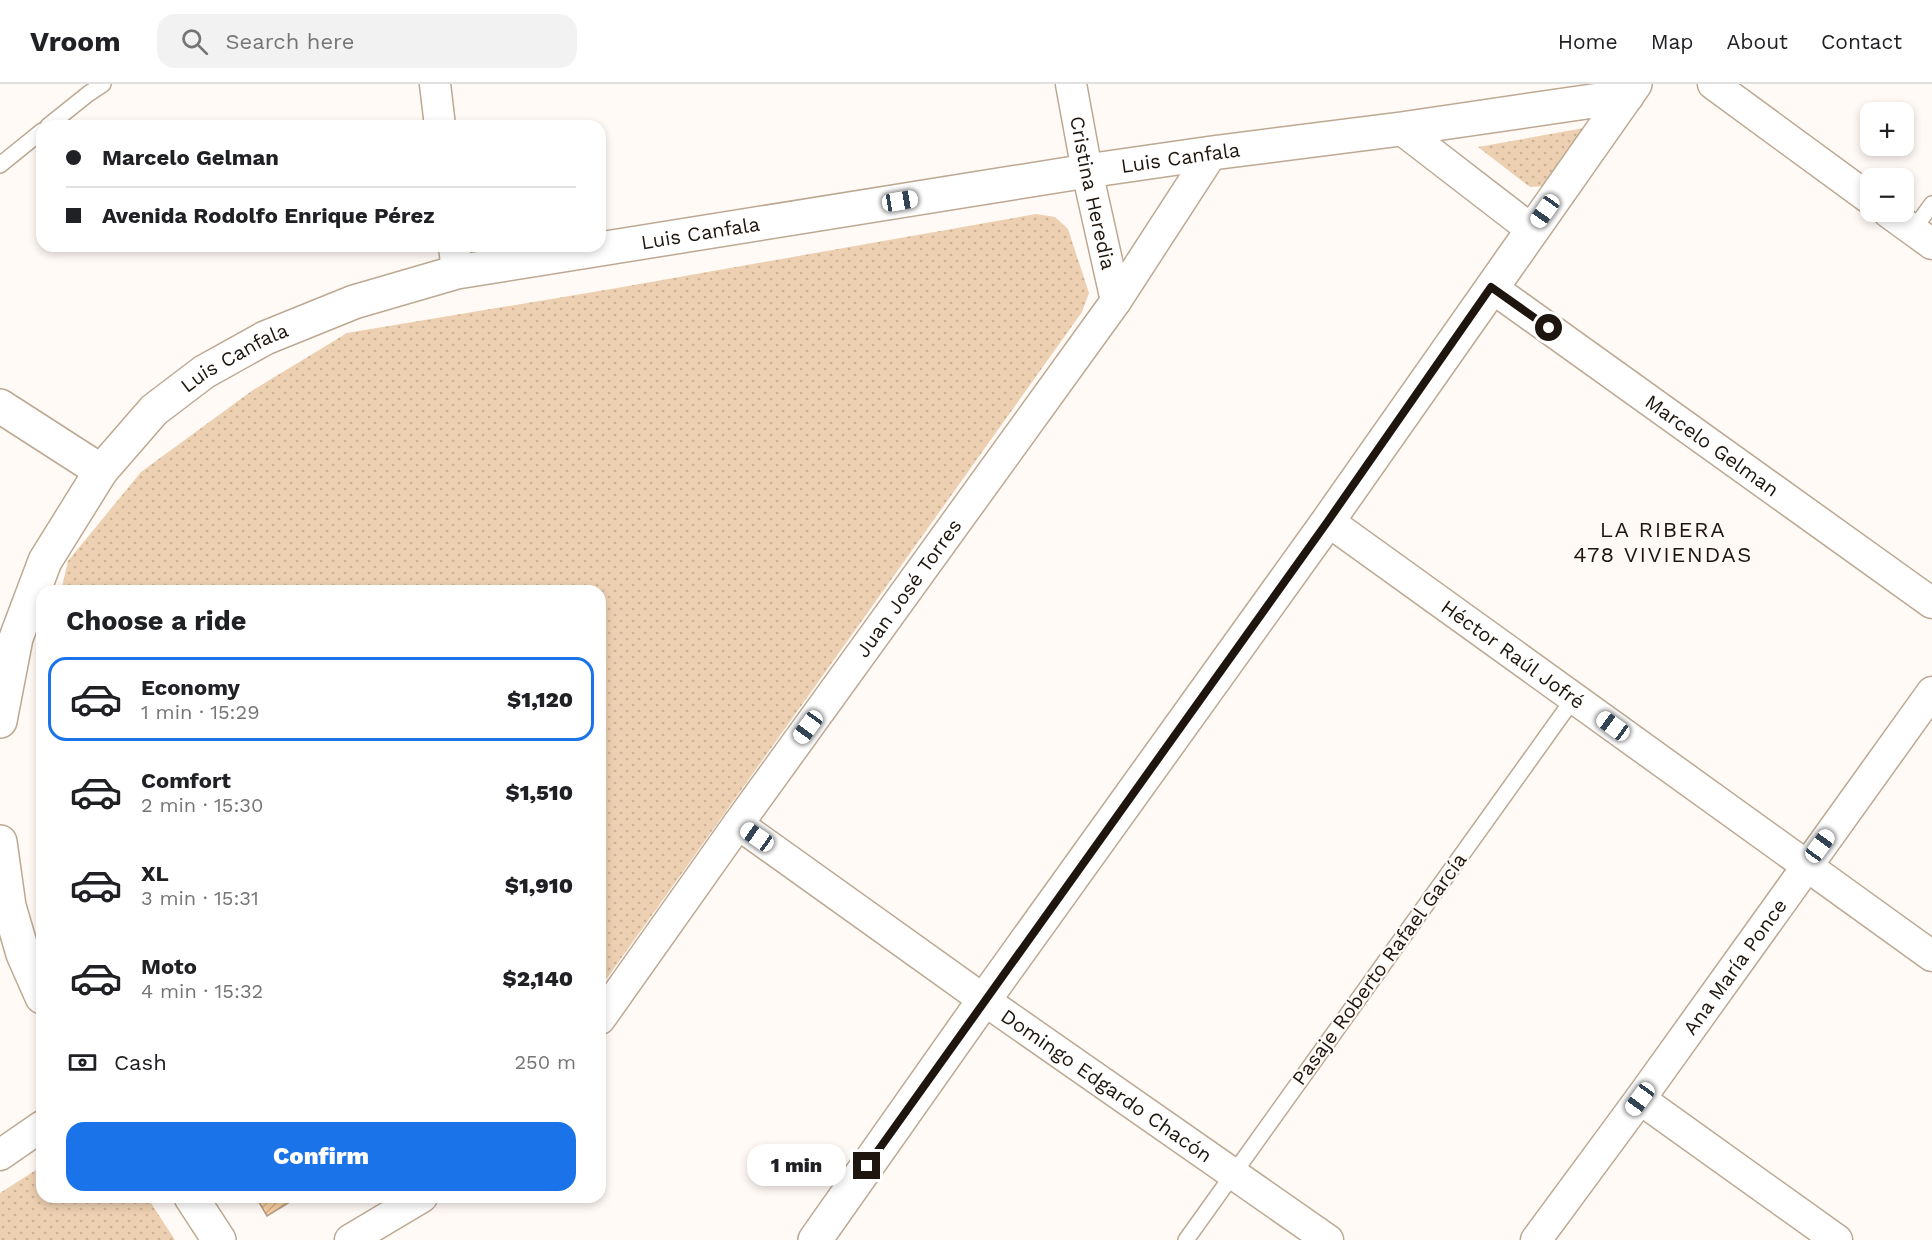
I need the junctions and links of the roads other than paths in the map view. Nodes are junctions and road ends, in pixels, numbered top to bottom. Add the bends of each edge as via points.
1 (104, 84) edge
2 (435, 84) edge
3 (1071, 84) edge
4 (1713, 84) edge
5 (1631, 90) edge
6 (56, 120) edge
7 (439, 120) edge
8 (1401, 129) junction
9 (36, 135) edge
10 (1212, 153) junction
11 (0, 165) edge
12 (1087, 171) junction
13 (1860, 192) edge
14 (1932, 204) edge
15 (1902, 222) edge
16 (1532, 230) junction
17 (1922, 237) edge
18 (606, 238) edge
19 (506, 252) edge
20 (456, 259) edge
21 (1491, 287) junction
22 (1116, 301) junction
23 (0, 406) edge
24 (101, 471) junction
25 (1328, 521) junction
26 (1932, 603) edge
27 (1932, 692) edge
28 (1574, 698) junction
29 (0, 721) edge
30 (738, 824) junction
31 (0, 842) edge
32 (1806, 865) junction
33 (1932, 956) edge
34 (36, 983) edge
35 (984, 1000) junction
36 (606, 1011) edge
37 (1640, 1099) junction
38 (36, 1130) edge
39 (0, 1155) edge
40 (1232, 1174) junction
41 (194, 1203) edge
42 (412, 1203) edge
43 (219, 1240) edge
44 (350, 1240) edge
45 (815, 1240) edge
46 (1186, 1240) edge
47 (1328, 1240) edge
48 (1536, 1240) edge
49 (1837, 1240) edge

1 - 6 lane
2 - 7 street
3 - 12 street, Cristina Heredia
4 - 13 street
5 - 8 street, Luis Canfala
5 - 16 street
8 - 10 street, Luis Canfala
8 - 16 street
9 - 11 lane
10 - 12 street, Luis Canfala
10 - 22 street, Juan José Torres
12 - 18 street, Luis Canfala
12 - 22 street, Cristina Heredia
14 - 17 lane
15 - 17 street
16 - 21 street
19 - 20 street, Luis Canfala
20 - 24 street, Luis Canfala via 265,338 204,372 154,410
21 - 25 street
21 - 26 street, Marcelo Gelman
22 - 30 street, Juan José Torres
23 - 24 street
24 - 29 street, Luis Canfala via 45,561 16,638
25 - 28 street, Héctor Raúl Jofré
25 - 35 street
27 - 32 street, Ana María Ponce
28 - 32 street, Héctor Raúl Jofré
28 - 40 lane, Pasaje Roberto Rafael García
30 - 35 street, Domingo Edgardo Chacón
30 - 36 street, Juan José Torres
31 - 34 street via 9,906
32 - 33 street, Héctor Raúl Jofré
32 - 37 street, Ana María Ponce
35 - 40 street, Domingo Edgardo Chacón
35 - 45 street
37 - 48 street, Ana María Ponce
37 - 49 street
38 - 39 street
40 - 46 lane, Pasaje Roberto Rafael García
40 - 47 street, Domingo Edgardo Chacón
41 - 43 street
42 - 44 street

